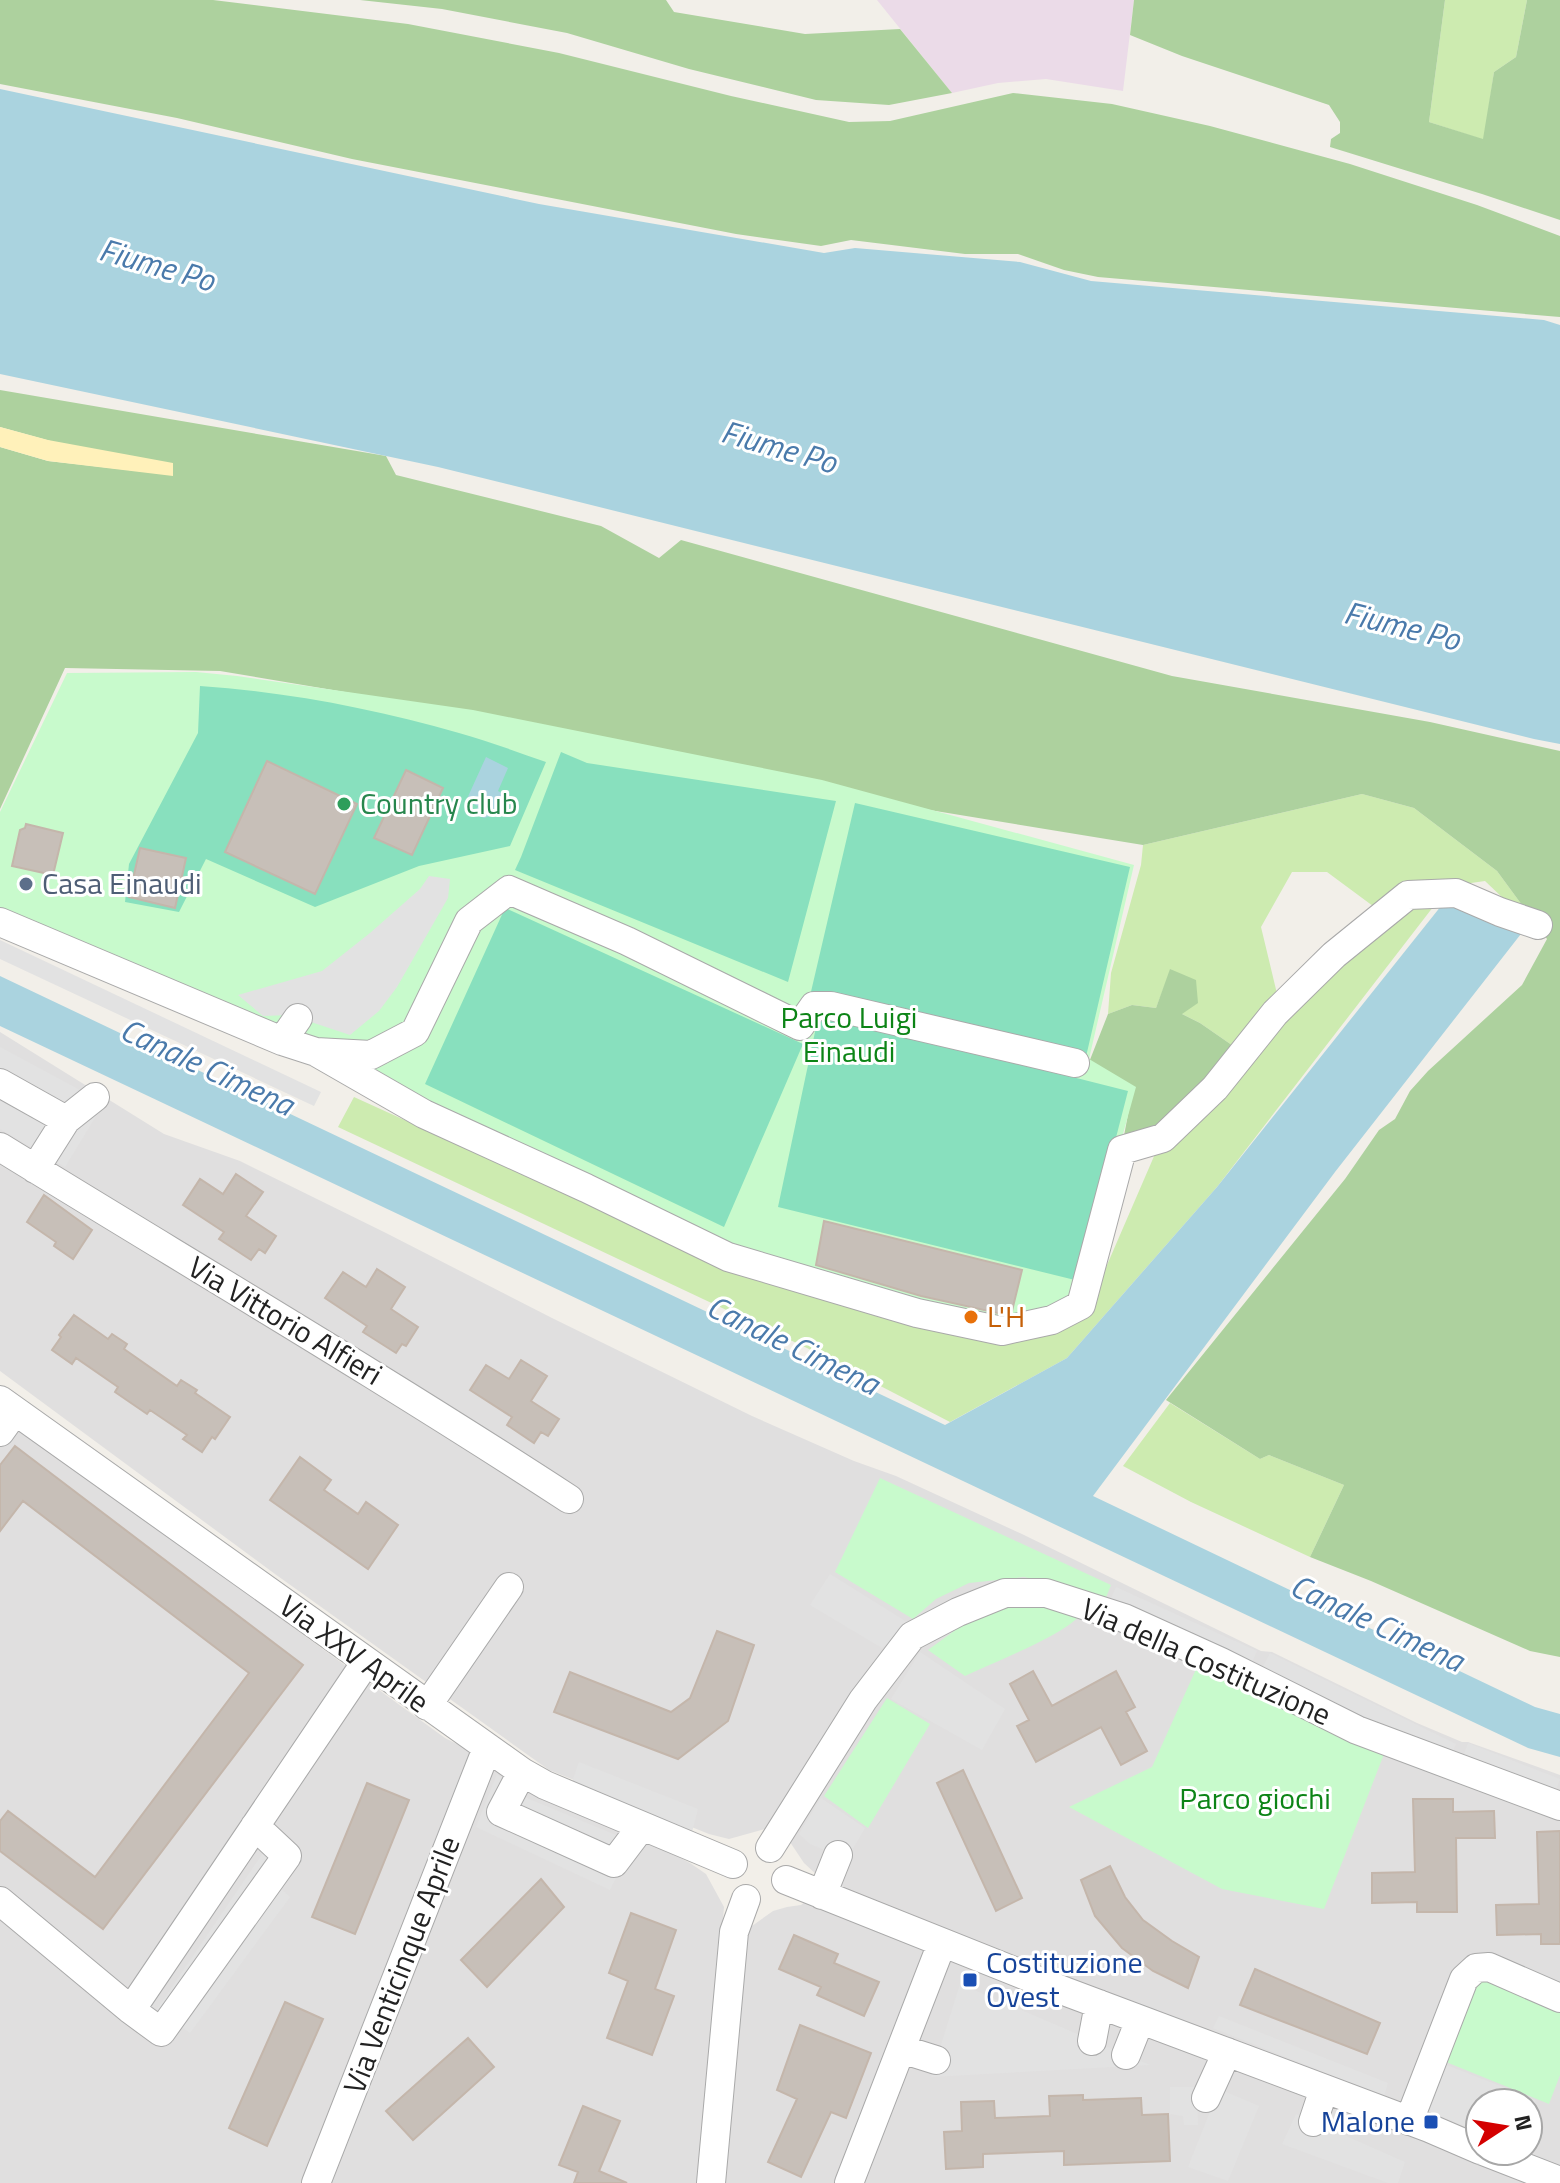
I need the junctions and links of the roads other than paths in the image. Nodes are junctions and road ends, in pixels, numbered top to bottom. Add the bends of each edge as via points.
1 (0, 922) edge
2 (1538, 925) dead end
3 (298, 1018) dead end
4 (282, 1041) junction
5 (316, 1052) junction
6 (1075, 1063) dead end
7 (0, 1083) edge
8 (95, 1097) dead end
9 (66, 1120) junction
10 (0, 1147) edge
11 (35, 1169) junction
12 (5, 1414) edge
13 (569, 1499) dead end
14 (509, 1587) dead end
15 (366, 1662) junction
16 (427, 1706) junction
17 (487, 1748) junction
18 (522, 1772) junction
19 (1560, 1806) edge
20 (255, 1826) junction
21 (642, 1826) junction
22 (770, 1848) junction
23 (838, 1855) dead end
24 (733, 1864) junction
25 (786, 1880) junction
26 (822, 1895) junction
27 (746, 1899) junction
28 (0, 1901) edge
29 (193, 1917) junction
30 (226, 1942) junction
31 (942, 1943) junction
32 (1560, 1998) edge
33 (1099, 2004) junction
34 (131, 2010) junction
35 (1140, 2020) junction
36 (1092, 2041) dead end
37 (901, 2049) junction
38 (1227, 2052) junction
39 (1126, 2055) dead end
40 (936, 2060) dead end
41 (1324, 2089) junction
42 (1206, 2098) dead end
43 (1409, 2121) junction
44 (1313, 2122) dead end
45 (1464, 2140) edge
46 (1525, 2167) edge
47 (1555, 2181) edge
48 (316, 2183) edge
49 (711, 2183) edge
50 (849, 2183) edge

1 - 4 street
2 - 5 street via 1456,893 1408,895 1275,1013 1215,1088 1163,1138 1122,1150 1081,1305 1052,1320 1002,1331 917,1313 728,1257 424,1114
3 - 4 street
4 - 5 street
5 - 6 street via 371,1055 415,1032 469,921 509,890 800,1026 814,1006 831,1006
7 - 9 street
8 - 9 street
9 - 11 street
10 - 11 street, Via Vittorio Alfieri
11 - 13 street, Via Vittorio Alfieri via 348,1357
12 - 15 street, Via XXV Aprile
14 - 16 street
15 - 16 street, Via XXV Aprile
15 - 20 street
16 - 17 street, Via XXV Aprile
17 - 18 street, Via XXV Aprile
17 - 48 street, Via Venticinque Aprile via 478,1796
18 - 21 street, Via XXV Aprile
18 - 21 street via 501,1812 614,1863
19 - 22 street, Via della Costituzione via 1357,1730 1124,1618 1046,1593 1005,1593 912,1636 854,1714
20 - 29 street
20 - 30 street via 287,1856
21 - 24 street, Via XXV Aprile
22 - 24 street via 745,1850
22 - 25 street via 786,1866
23 - 26 street
24 - 27 street via 731,1880
25 - 26 street
25 - 27 street via 771,1899
26 - 31 street
27 - 49 street via 734,1932
28 - 34 street
29 - 30 street
29 - 34 street
30 - 34 street via 161,2032
31 - 33 street
31 - 37 street
32 - 43 street via 1489,1967 1476,1968 1464,1979 1430,2084
33 - 35 street
33 - 36 street
35 - 38 street
35 - 39 street
37 - 40 street
37 - 50 street
38 - 41 street
38 - 42 street
41 - 43 street
41 - 44 street
43 - 45 street
46 - 47 street

